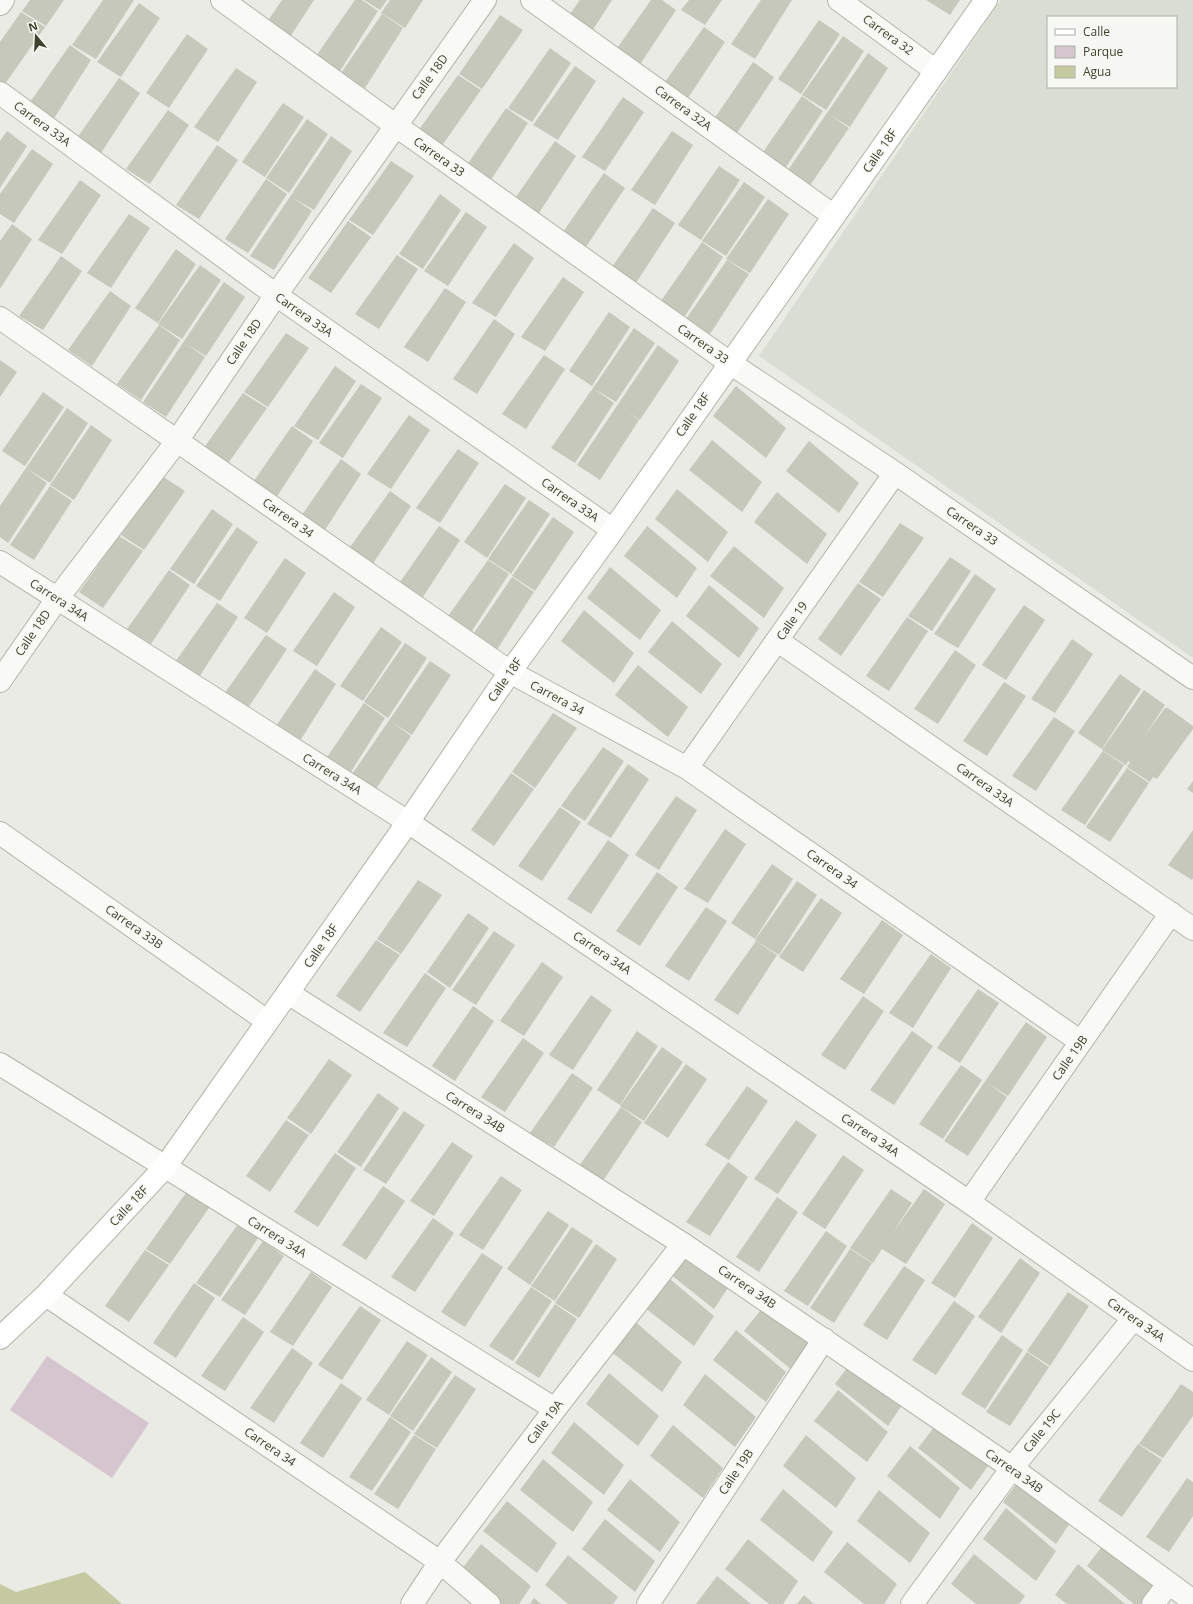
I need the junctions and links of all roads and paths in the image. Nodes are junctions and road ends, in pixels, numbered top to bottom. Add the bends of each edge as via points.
1 (3, 0) edge
2 (222, 0) edge
3 (485, 0) edge
4 (532, 0) edge
5 (839, 0) edge
6 (986, 0) edge
7 (0, 4) edge
8 (936, 71) junction
9 (0, 93) edge
10 (395, 125) junction
11 (834, 216) junction
12 (276, 295) junction
13 (0, 318) edge
14 (730, 363) junction
15 (177, 441) junction
16 (895, 473) junction
17 (613, 530) junction
18 (0, 562) edge
19 (57, 599) junction
20 (778, 641) junction
21 (510, 672) junction
22 (1193, 678) edge
23 (0, 681) edge
24 (687, 768) junction
25 (408, 822) junction
26 (0, 833) edge
27 (1171, 913) junction
28 (1193, 929) edge
29 (288, 993) junction
30 (267, 1021) junction
31 (1081, 1042) junction
32 (0, 1064) edge
33 (165, 1167) junction
34 (969, 1202) junction
35 (683, 1244) junction
36 (46, 1295) junction
37 (1134, 1318) junction
38 (0, 1338) edge
39 (824, 1339) junction
40 (1193, 1360) edge
41 (555, 1409) junction
42 (1012, 1468) junction
43 (440, 1562) junction
44 (1169, 1583) junction
45 (1193, 1601) edge
46 (412, 1604) edge
47 (489, 1604) edge
48 (648, 1604) edge
49 (912, 1604) edge
50 (1153, 1604) edge

1 - 7 street
2 - 10 street, Carrera 33
3 - 10 street, Calle 18D
4 - 11 street, Carrera 32A
5 - 8 street, Carrera 32
6 - 8 street, Calle 18F
8 - 11 street, Calle 18F
9 - 12 street, Carrera 33A
10 - 12 street, Calle 18D
10 - 14 street, Carrera 33
11 - 14 street, Calle 18F
12 - 15 street, Calle 18D
12 - 17 street, Carrera 33A
13 - 15 street, Carrera 34
14 - 16 street, Carrera 33
14 - 17 street, Calle 18F
15 - 19 street, Calle 18D
15 - 21 street, Carrera 34
16 - 20 street, Calle 19
16 - 22 street, Carrera 33
17 - 21 street, Calle 18F
18 - 19 street, Carrera 34A
19 - 23 street, Calle 18D
19 - 25 street, Carrera 34A
20 - 24 street, Calle 19
20 - 27 street, Carrera 33A
21 - 24 street, Carrera 34
21 - 25 street, Calle 18F
24 - 31 street, Carrera 34
25 - 29 street, Calle 18F
25 - 34 street, Carrera 34A
26 - 30 street, Carrera 33B
27 - 28 street, Carrera 33A
27 - 31 street, Calle 19B
29 - 30 street, Calle 18F
29 - 35 street, Carrera 34B
30 - 33 street, Calle 18F
31 - 34 street, Calle 19B
32 - 33 street, Carrera 34A
33 - 36 street, Calle 18F
33 - 41 street, Carrera 34A
34 - 37 street, Carrera 34A
35 - 39 street, Carrera 34B
35 - 41 street, Calle 19A
36 - 38 street, Calle 18F
36 - 43 street, Carrera 34
37 - 40 street, Carrera 34A
37 - 42 street, Calle 19C
39 - 42 street, Carrera 34B
39 - 48 street, Calle 19B
41 - 43 street, Calle 19A
42 - 44 street, Carrera 34B
42 - 49 street, Calle 19C
43 - 46 street, Calle 19A
43 - 47 street, Carrera 34
44 - 45 street, Carrera 34B
44 - 50 street

